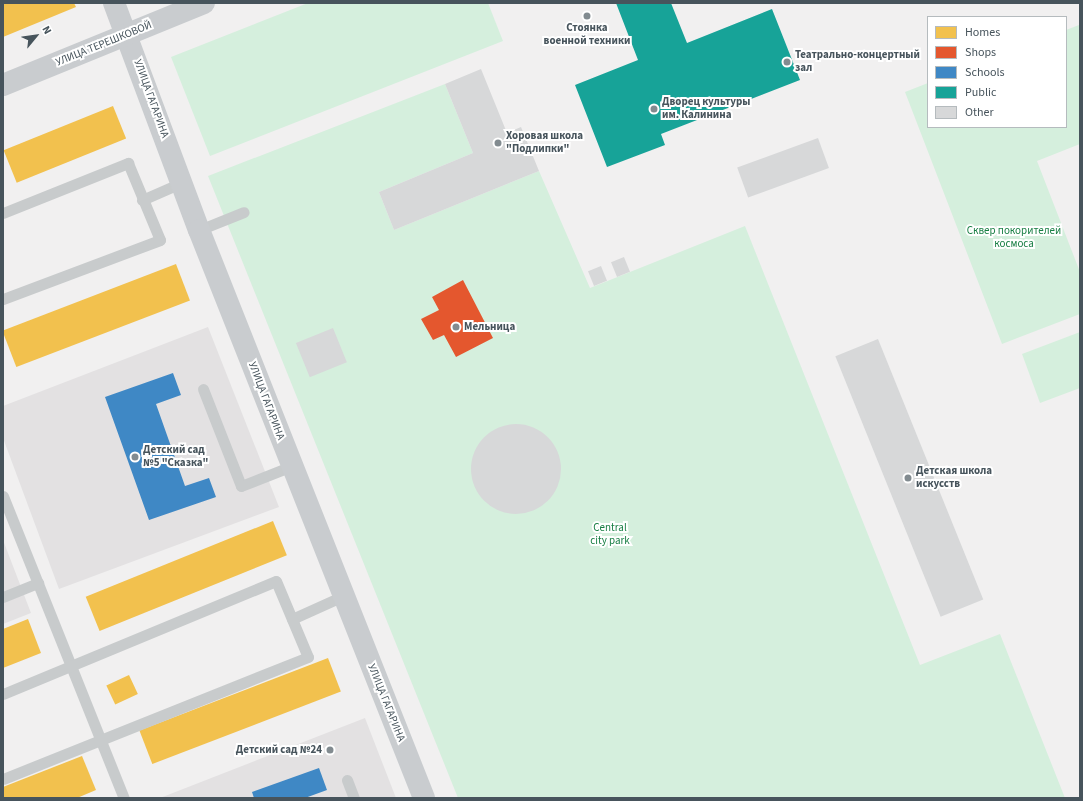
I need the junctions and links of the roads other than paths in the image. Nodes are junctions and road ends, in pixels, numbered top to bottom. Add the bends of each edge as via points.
1 (114, 3) edge
2 (204, 3) edge
3 (126, 35) junction
4 (3, 85) edge
5 (181, 183) junction
6 (142, 200) junction
7 (244, 212) dead end
8 (3, 213) edge
9 (199, 230) junction
10 (3, 299) edge
11 (203, 389) dead end
12 (292, 466) junction
13 (3, 496) edge
14 (38, 583) junction
15 (343, 596) junction
16 (3, 598) edge
17 (292, 618) junction
18 (71, 666) junction
19 (3, 694) edge
20 (101, 739) junction
21 (3, 779) edge
22 (347, 780) dead end
23 (124, 798) edge
24 (354, 798) edge
25 (424, 798) edge

1 - 3 street, УЛИЦА ГАГАРИНА
2 - 3 street, УЛИЦА ТЕРЕШКОВОЙ
3 - 4 street, УЛИЦА ТЕРЕШКОВОЙ
3 - 5 street, УЛИЦА ГАГАРИНА
5 - 6 lane
5 - 9 street, УЛИЦА ГАГАРИНА
6 - 8 lane via 128,163
6 - 10 lane via 160,240
7 - 9 lane
9 - 12 street, УЛИЦА ГАГАРИНА
11 - 12 lane via 241,486
12 - 15 street, УЛИЦА ГАГАРИНА
13 - 14 lane
14 - 16 lane
14 - 18 lane
15 - 17 lane
15 - 25 street, УЛИЦА ГАГАРИНА
17 - 18 lane via 276,581
17 - 20 lane via 308,657
18 - 19 lane
18 - 20 lane
20 - 21 lane
20 - 23 lane
22 - 24 lane

